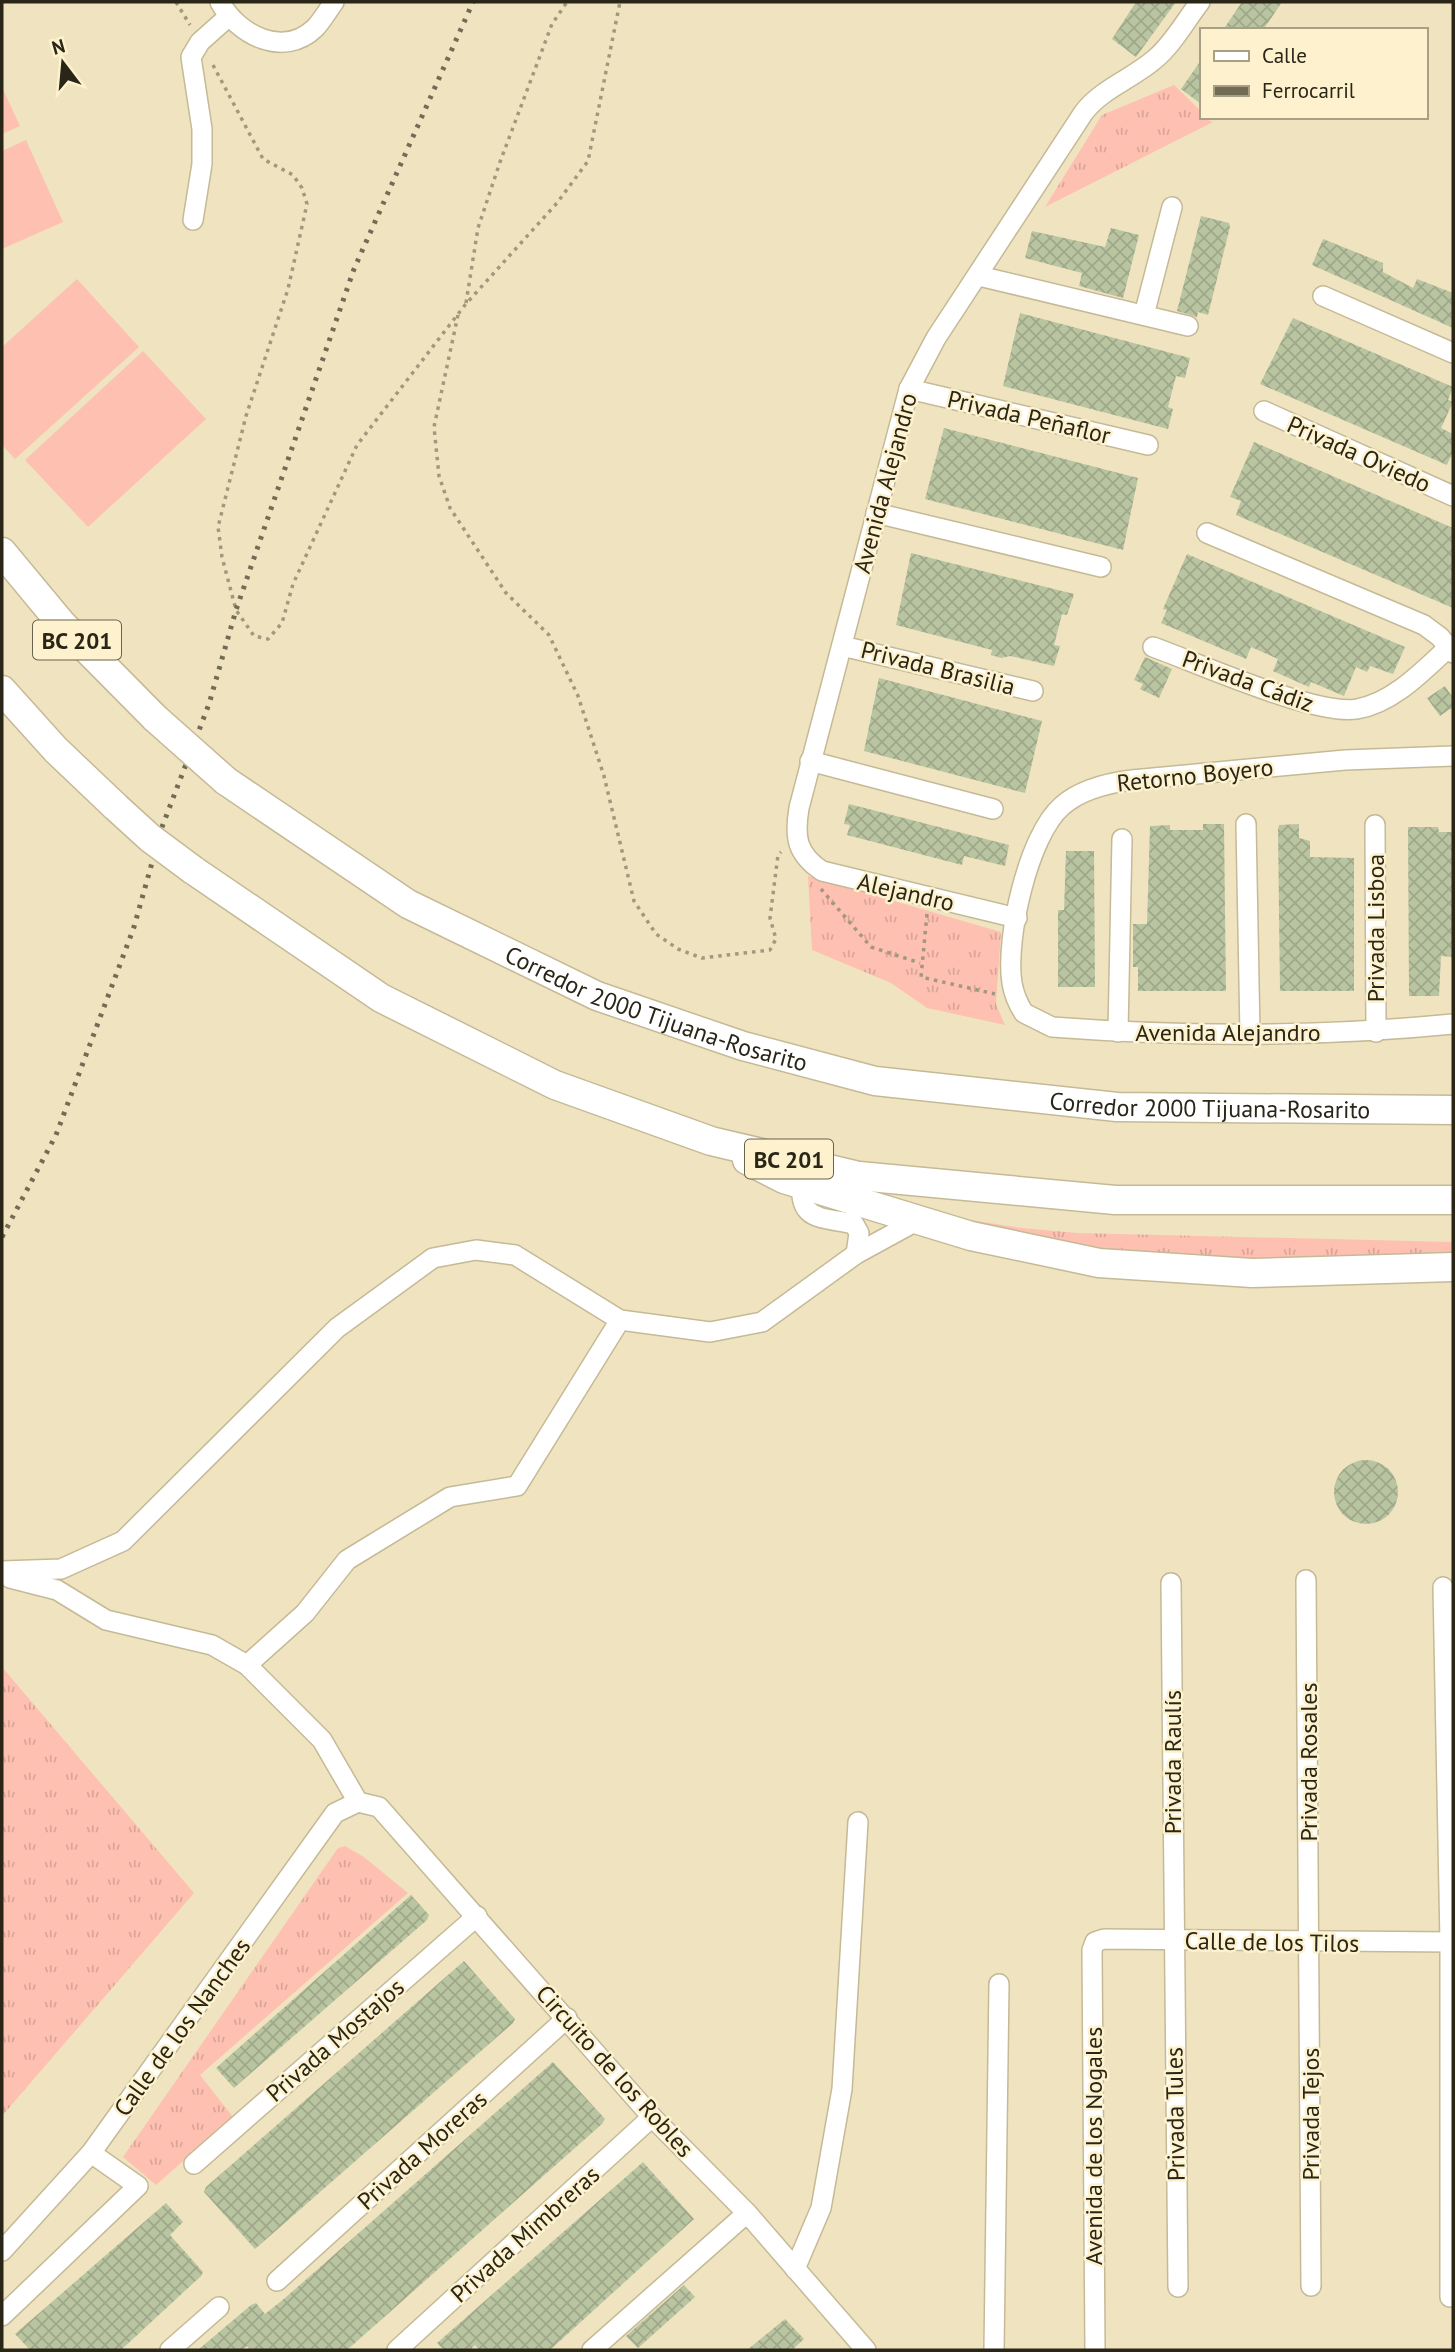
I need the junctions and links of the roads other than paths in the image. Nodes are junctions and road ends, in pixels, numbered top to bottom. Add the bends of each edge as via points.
1 (334, 2) edge
2 (1200, 2) edge
3 (224, 10) edge
4 (1172, 207) dead end
5 (192, 220) dead end
6 (979, 276) junction
7 (1323, 296) dead end
8 (1144, 314) junction
9 (1188, 326) dead end
10 (1453, 353) edge
11 (909, 389) junction
12 (1264, 411) dead end
13 (1148, 445) dead end
14 (1453, 496) edge
15 (876, 513) junction
16 (1207, 533) dead end
17 (2, 552) edge
18 (1101, 567) dead end
19 (842, 646) junction
20 (1153, 647) dead end
21 (1451, 650) edge
22 (2, 690) edge
23 (1033, 691) dead end
24 (1453, 756) edge
25 (810, 761) junction
26 (993, 809) dead end
27 (1246, 824) dead end
28 (1375, 825) dead end
29 (1122, 839) dead end
30 (803, 852) joint
31 (1017, 918) junction
32 (1016, 999) joint
33 (1453, 1024) edge
34 (1118, 1032) junction
35 (1376, 1032) junction
36 (1250, 1034) junction
37 (1453, 1110) edge
38 (802, 1173) junction
39 (1453, 1200) edge
40 (922, 1218) junction
41 (856, 1254) junction
42 (1453, 1267) edge
43 (620, 1320) junction
44 (2, 1573) edge
45 (1306, 1580) dead end
46 (1171, 1583) dead end
47 (1443, 1587) dead end
48 (247, 1665) junction
49 (358, 1802) junction
50 (858, 1822) dead end
51 (477, 1916) junction
52 (1172, 1941) junction
53 (1095, 1942) joint
54 (1452, 1942) edge
55 (1309, 1943) junction
56 (999, 1984) dead end
57 (567, 2018) junction
58 (652, 2117) junction
59 (91, 2154) junction
60 (194, 2164) dead end
61 (747, 2213) junction
62 (2, 2251) edge
63 (794, 2269) junction
64 (277, 2281) dead end
65 (1311, 2286) dead end
66 (1178, 2287) dead end
67 (1450, 2297) dead end
68 (219, 2307) dead end
69 (2, 2316) edge
70 (854, 2347) edge
71 (170, 2350) edge
72 (397, 2350) edge
73 (592, 2350) edge
74 (994, 2350) edge
75 (1095, 2350) edge

1 - 3 street via 315,28 301,38 279,42 256,38
2 - 6 street, Avenida Alejandro via 1158,56 1097,96 1084,112
3 - 5 street via 191,57 202,129 202,164
4 - 8 street
6 - 8 street
6 - 11 street, Avenida Alejandro via 936,338
7 - 10 street
8 - 9 street
11 - 13 street, Privada Peñaflor
11 - 15 street, Avenida Alejandro
12 - 14 street, Privada Oviedo
15 - 18 street
15 - 19 street, Avenida Alejandro
16 - 21 street, Privada Cádiz via 1424,625
17 - 37 highway, Corredor 2000 Tijuana-Rosarito / BC 201, bridge via 61,624 226,781 408,904 597,996 743,1046 862,1078 1117,1107
19 - 23 street, Privada Brasilia
19 - 25 street, Avenida Alejandro
20 - 21 street, Privada Cádiz via 1317,707 1355,709 1375,704
22 - 38 highway, BC 201, bridge via 57,750 150,838 381,998 555,1085 711,1141 784,1179
24 - 31 street, Retorno Boyero via 1345,760 1105,784 1063,805 1049,821 1030,866
25 - 26 street
25 - 30 street, Avenida Alejandro via 799,808
27 - 36 street
28 - 35 street, Privada Lisboa
29 - 34 street
30 - 31 street, Alejandro via 841,878
31 - 32 street, Retorno Boyero via 1011,959
32 - 34 street, Avenida Alejandro via 1024,1013 1052,1027
33 - 35 street, Avenida Alejandro
34 - 36 street, Avenida Alejandro
35 - 36 street, Avenida Alejandro
38 - 39 highway, BC 201 via 1115,1200
38 - 40 highway
38 - 41 street via 804,1209 817,1217 854,1224 858,1228
40 - 41 street
40 - 42 highway via 1019,1248 1099,1263 1252,1273
41 - 43 street via 762,1322 710,1332
43 - 44 street via 514,1255 476,1250 433,1258 337,1328 123,1541 61,1569
43 - 48 street via 517,1486 450,1497 347,1560 305,1613
44 - 48 street via 57,1590 106,1620 212,1645
45 - 55 street, Privada Rosales
46 - 52 street, Privada Raulís
47 - 54 street
48 - 49 street via 322,1740
49 - 51 street, Circuito de los Robles via 380,1807
49 - 59 street, Calle de los Nanches via 335,1813
50 - 63 street via 842,2089 821,2208
51 - 57 street, Circuito de los Robles
51 - 60 street, Privada Mostajos
52 - 53 street, Calle de los Tilos
52 - 55 street, Calle de los Tilos
52 - 66 street, Privada Tules
53 - 75 street, Avenida de los Nogales
54 - 55 street, Calle de los Tilos
54 - 67 street
55 - 65 street, Privada Tejos
56 - 74 street
57 - 58 street, Circuito de los Robles
57 - 64 street, Privada Moreras
58 - 61 street, Circuito de los Robles
58 - 72 street, Privada Mimbreras
59 - 62 street, Calle de los Nanches
59 - 69 street via 138,2186
61 - 63 street, Circuito de los Robles
61 - 73 street
63 - 70 street, Circuito de los Robles
68 - 71 street

